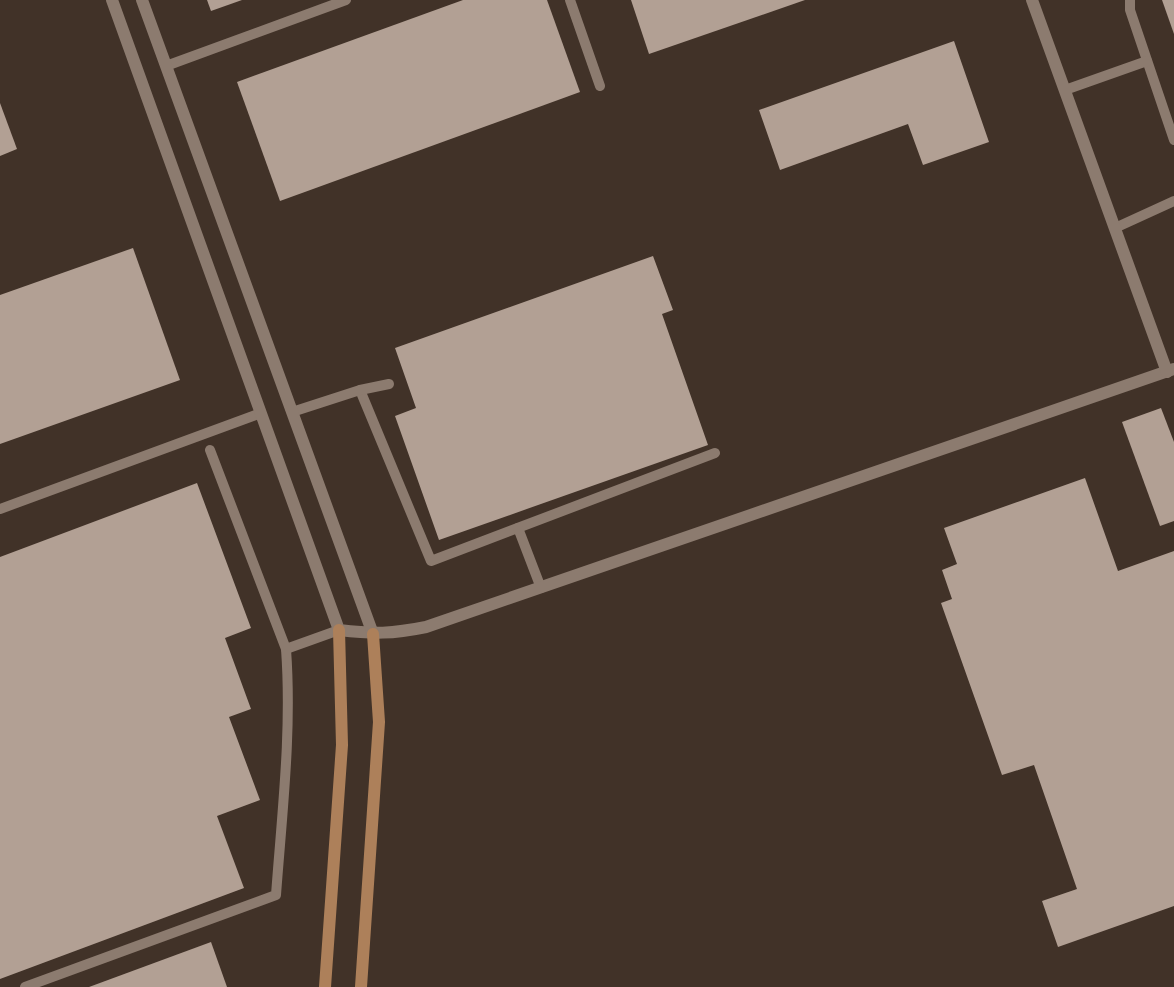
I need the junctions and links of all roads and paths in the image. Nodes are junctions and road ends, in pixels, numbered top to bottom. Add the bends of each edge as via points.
1 (112, 0) edge
2 (142, 0) edge
3 (346, 0) edge
4 (570, 0) edge
5 (1032, 0) edge
6 (1130, 0) edge
7 (1147, 61) junction
8 (166, 66) junction
9 (600, 86) dead end
10 (1065, 90) junction
11 (1174, 140) edge
12 (1174, 201) edge
13 (1115, 228) junction
14 (1171, 370) edge
15 (389, 384) dead end
16 (360, 390) junction
17 (292, 412) junction
18 (261, 413) junction
19 (210, 450) dead end
20 (715, 453) dead end
21 (0, 508) edge
22 (518, 528) junction
23 (541, 588) junction
24 (339, 630) junction
25 (373, 634) junction
26 (286, 649) junction
27 (25, 987) edge
28 (325, 987) edge
29 (361, 987) edge

1 - 18 street
2 - 8 street
3 - 8 lane
4 - 9 lane
5 - 10 street
6 - 7 lane
7 - 10 lane
7 - 11 lane
8 - 17 street
10 - 13 street
12 - 13 lane
13 - 14 street
14 - 23 street
15 - 16 lane
16 - 17 lane
16 - 22 lane via 431,561
17 - 25 street
18 - 21 lane
18 - 24 street
19 - 26 lane
20 - 22 lane
22 - 23 lane
23 - 25 street via 426,627
24 - 25 street
24 - 26 lane
24 - 28 street via 342,745
25 - 29 street via 379,722
26 - 27 lane via 286,754 276,895

